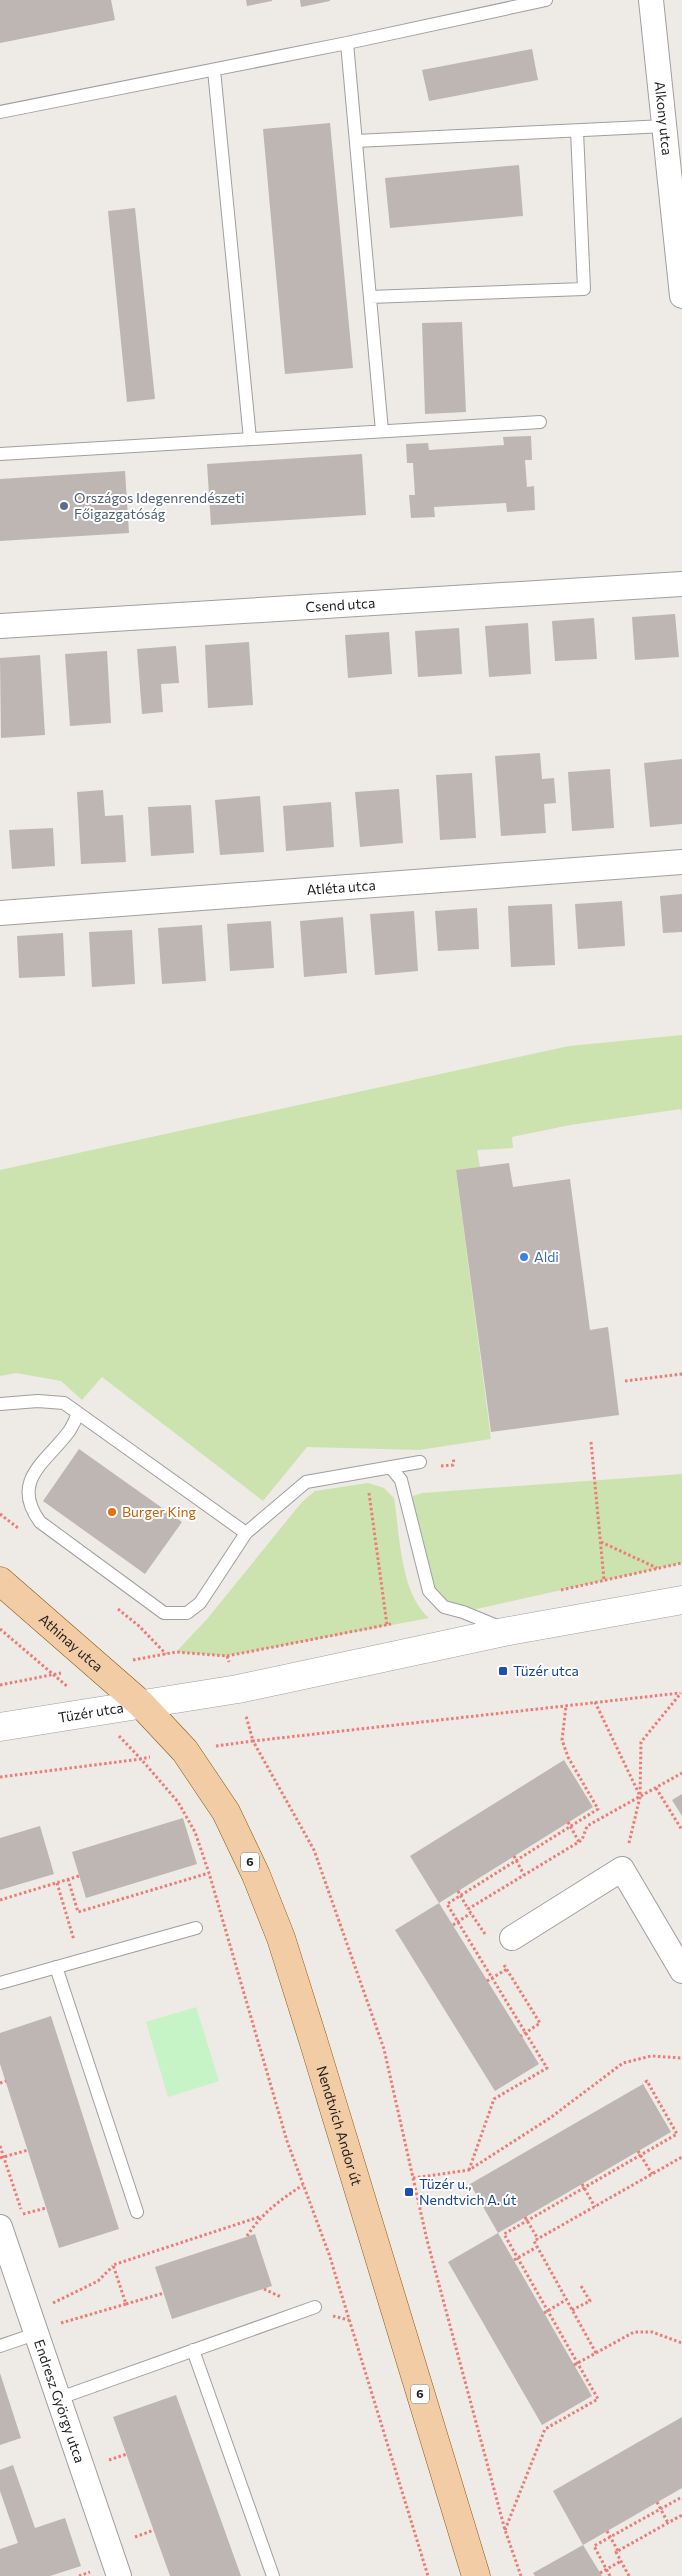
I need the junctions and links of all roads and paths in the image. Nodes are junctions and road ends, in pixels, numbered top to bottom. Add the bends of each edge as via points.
1 (546, 0) edge
2 (652, 0) edge
3 (347, 43) junction
4 (214, 70) junction
5 (0, 112) edge
6 (673, 125) edge
7 (577, 131) junction
8 (356, 141) junction
9 (682, 295) edge
10 (370, 297) junction
11 (540, 422) dead end
12 (382, 431) junction
13 (250, 439) junction
14 (0, 454) edge
15 (682, 584) edge
16 (0, 626) edge
17 (682, 862) edge
18 (0, 913) edge
19 (682, 1374) edge
20 (625, 1381) dead end
21 (0, 1404) edge
22 (78, 1413) junction
23 (591, 1442) dead end
24 (420, 1462) dead end
25 (392, 1469) junction
26 (366, 1473) junction
27 (246, 1533) junction
28 (601, 1542) junction
29 (657, 1568) dead end
30 (604, 1580) dead end
31 (0, 1581) edge
32 (682, 1600) edge
33 (387, 1625) dead end
34 (0, 1629) edge
35 (509, 1631) junction
36 (53, 1674) junction
37 (0, 1685) edge
38 (681, 1693) edge
39 (595, 1702) junction
40 (141, 1704) junction
41 (566, 1706) junction
42 (96, 1711) junction
43 (0, 1726) edge
44 (568, 1757) dead end
45 (682, 1773) edge
46 (0, 1777) edge
47 (656, 1788) junction
48 (640, 1797) junction
49 (568, 1822) dead end
50 (682, 1830) edge
51 (579, 1842) junction
52 (514, 1856) dead end
53 (622, 1869) junction
54 (210, 1873) junction
55 (524, 1875) junction
56 (79, 1876) dead end
57 (68, 1880) junction
58 (57, 1883) junction
59 (458, 1891) dead end
60 (0, 1900) edge
61 (468, 1909) junction
62 (471, 1913) junction
63 (453, 1925) dead end
64 (196, 1928) dead end
65 (486, 1937) dead end
66 (512, 1938) dead end
67 (80, 1961) junction
68 (502, 1961) dead end
69 (56, 1967) junction
70 (507, 1969) junction
71 (682, 1971) edge
72 (487, 1981) dead end
73 (0, 1983) edge
74 (521, 2036) dead end
75 (682, 2058) edge
76 (6, 2081) dead end
77 (0, 2083) edge
78 (643, 2084) dead end
79 (28, 2150) dead end
80 (639, 2153) junction
81 (682, 2157) edge
82 (0, 2158) edge
83 (652, 2174) junction
84 (413, 2178) junction
85 (303, 2185) junction
86 (583, 2186) junction
87 (594, 2207) junction
88 (46, 2208) dead end
89 (137, 2212) dead end
90 (23, 2214) dead end
91 (259, 2218) junction
92 (526, 2219) junction
93 (0, 2227) edge
94 (247, 2236) dead end
95 (538, 2239) junction
96 (537, 2247) junction
97 (516, 2259) junction
98 (113, 2265) junction
99 (581, 2286) dead end
100 (164, 2293) dead end
101 (566, 2300) junction
102 (52, 2303) dead end
103 (126, 2304) junction
104 (315, 2307) dead end
105 (572, 2310) junction
106 (546, 2312) junction
107 (60, 2324) dead end
108 (35, 2334) junction
109 (682, 2344) edge
110 (0, 2346) edge
111 (193, 2350) junction
112 (596, 2353) junction
113 (576, 2364) junction
114 (57, 2399) junction
115 (127, 2454) dead end
116 (107, 2461) dead end
117 (682, 2497) edge
118 (657, 2502) dead end
119 (661, 2509) junction
120 (682, 2515) edge
121 (668, 2523) junction
122 (154, 2530) dead end
123 (505, 2530) junction
124 (607, 2531) dead end
125 (133, 2537) dead end
126 (611, 2537) junction
127 (618, 2551) junction
128 (621, 2561) junction
129 (607, 2569) junction
130 (93, 2571) dead end
131 (600, 2573) dead end
132 (79, 2576) edge
133 (119, 2576) edge
134 (273, 2576) edge
135 (428, 2576) edge
136 (476, 2576) edge
137 (521, 2576) edge
138 (610, 2576) edge
139 (629, 2576) edge

1 - 3 lane
2 - 6 street, Alkony utca
3 - 4 lane
3 - 8 lane
4 - 5 lane
4 - 13 lane
6 - 7 lane
6 - 9 street, Alkony utca
7 - 8 lane
7 - 10 lane via 584,289
8 - 10 lane
10 - 12 lane
11 - 12 lane
12 - 13 lane
13 - 14 lane
15 - 16 street, Csend utca
17 - 18 street, Atléta utca
19 - 20 path
21 - 22 lane via 64,1403
22 - 27 lane
22 - 27 lane via 70,1430 35,1469 29,1491 31,1509 40,1522 164,1614 186,1614 200,1603
23 - 28 path
24 - 25 lane
25 - 26 lane
25 - 35 lane via 400,1480 429,1591 444,1607
26 - 27 lane via 306,1482
26 - 33 path
28 - 29 path
28 - 30 path
31 - 40 main road, Athinay utca / 6
32 - 35 street, Tüzér utca
34 - 36 path
35 - 40 street, Tüzér utca via 238,1689
36 - 37 path
36 - 42 path
38 - 39 path
38 - 48 path via 641,1742
39 - 41 path
39 - 48 path
40 - 42 street, Tüzér utca
40 - 136 main road, Nendtvich Andor út / 6 via 185,1751 226,1812 281,1938
41 - 44 path via 562,1740
41 - 84 path via 253,1741 314,1850 384,2049
42 - 43 street, Tüzér utca
45 - 47 path
46 - 54 path via 141,1759 178,1802 195,1832
47 - 48 path
47 - 50 path
48 - 51 path via 587,1826
48 - 53 path
49 - 51 path
51 - 55 path
52 - 55 path
53 - 66 street
53 - 71 street
54 - 57 path via 78,1912
54 - 85 path
55 - 61 path
56 - 57 path
57 - 58 path
58 - 60 path
58 - 67 path
59 - 61 path
61 - 62 path
62 - 63 path
62 - 65 path
64 - 67 lane
67 - 69 lane
68 - 70 path
69 - 73 lane
69 - 89 lane
70 - 72 path
70 - 74 path via 540,2023
75 - 84 path via 651,2056 623,2063 550,2118 469,2170
76 - 77 path
78 - 80 path via 647,2081 677,2134
79 - 82 path
80 - 83 path
80 - 86 path
81 - 83 path
83 - 87 path
84 - 123 path
85 - 91 path via 276,2202
85 - 135 path via 329,2254
86 - 87 path
86 - 92 path
87 - 95 path
88 - 90 path
91 - 94 path
91 - 98 path
92 - 95 path
92 - 97 path via 504,2234
93 - 108 street, Endresz György utca
95 - 96 path via 534,2241
96 - 97 path
96 - 101 path
97 - 106 path
98 - 102 path via 98,2281
98 - 103 path
99 - 105 path via 590,2301
100 - 103 path
101 - 105 path
101 - 106 path
103 - 107 path
104 - 111 lane
105 - 112 path
106 - 113 path
108 - 110 lane
108 - 114 street, Endresz György utca
109 - 112 path via 652,2332 634,2332
111 - 114 lane
111 - 134 lane
112 - 113 path
113 - 123 path via 598,2399 545,2429
114 - 133 street, Endresz György utca
115 - 116 path
117 - 119 path
118 - 119 path
119 - 121 path
119 - 126 path
120 - 121 path
121 - 127 path
122 - 125 path
123 - 137 path
124 - 126 path
126 - 127 path
126 - 129 path via 594,2546
127 - 128 path
128 - 129 path
128 - 139 path
129 - 131 path
129 - 138 path
130 - 132 path

